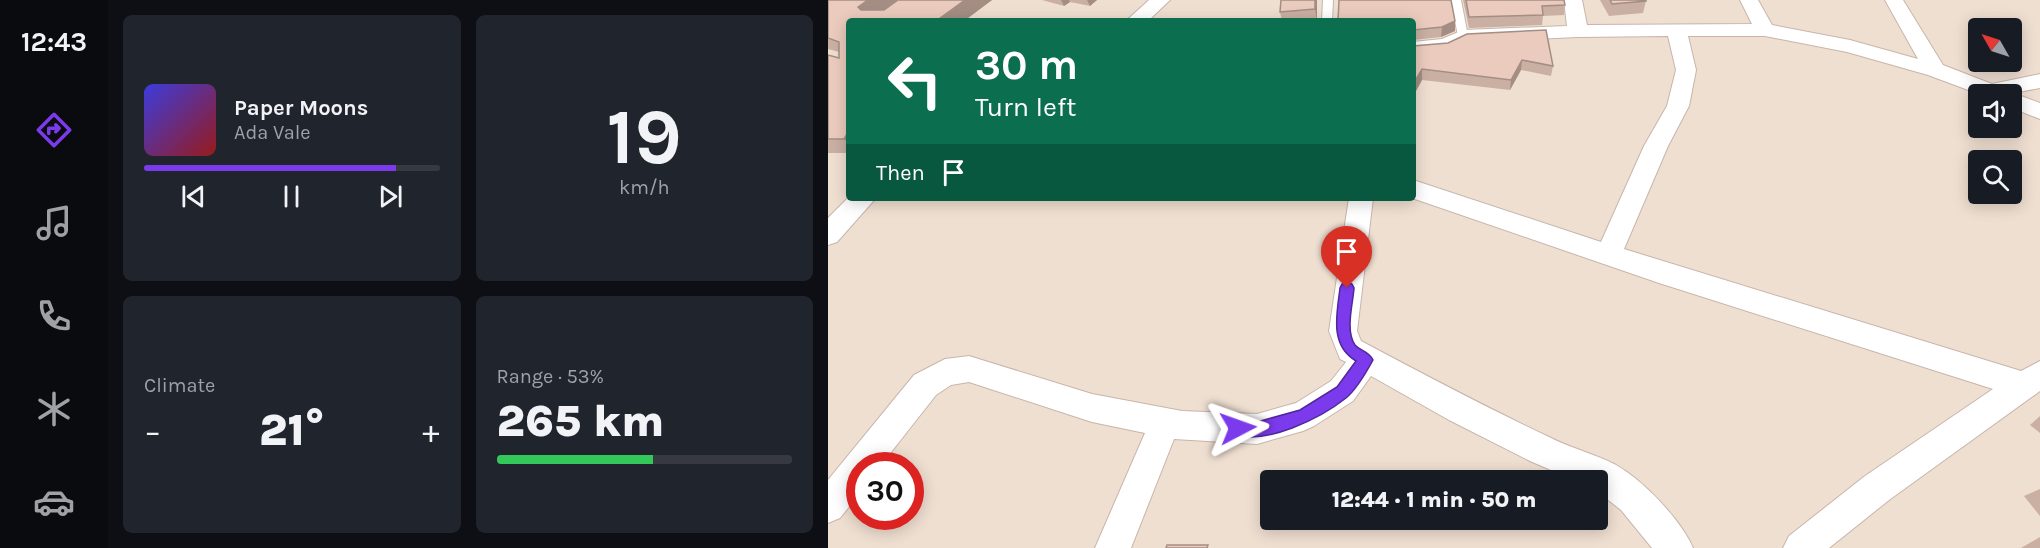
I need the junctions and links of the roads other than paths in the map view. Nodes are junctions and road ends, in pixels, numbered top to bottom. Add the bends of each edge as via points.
1 (1161, 0) edge
2 (1328, 0) edge
3 (1456, 0) edge
4 (1573, 0) edge
5 (1749, 0) edge
6 (1894, 0) edge
7 (1140, 18) edge
8 (1328, 18) edge
9 (1676, 30) junction
10 (1765, 30) junction
11 (1578, 31) junction
12 (1463, 36) junction
13 (1416, 48) edge
14 (1935, 70) junction
15 (2040, 81) edge
16 (1971, 84) edge
17 (2022, 86) edge
18 (2022, 104) edge
19 (2040, 112) edge
20 (1416, 190) edge
21 (860, 201) edge
22 (1361, 201) edge
23 (828, 235) edge
24 (1608, 255) junction
25 (1366, 360) junction
26 (2032, 380) edge
27 (1165, 423) junction
28 (871, 452) edge
29 (846, 484) edge
30 (828, 506) edge
31 (1113, 548) edge
32 (1675, 548) edge
33 (1801, 548) edge

1 - 7 street
2 - 8 lane
3 - 12 lane
4 - 11 street
5 - 10 street
6 - 14 street
9 - 10 street
9 - 11 street
9 - 24 street via 1686,70 1678,106
10 - 14 street via 1850,46
11 - 12 street
12 - 13 street via 1448,45
14 - 16 street
15 - 17 street
18 - 19 street
20 - 24 street
21 - 23 street
22 - 25 street via 1343,331 1350,350
24 - 26 street
25 - 27 street via 1342,392 1303,416 1257,429
25 - 32 street via 1541,450 1605,477 1633,498
26 - 33 street via 1877,488
27 - 28 street via 1092,408 969,369 945,372 924,386
27 - 31 street
29 - 30 street

